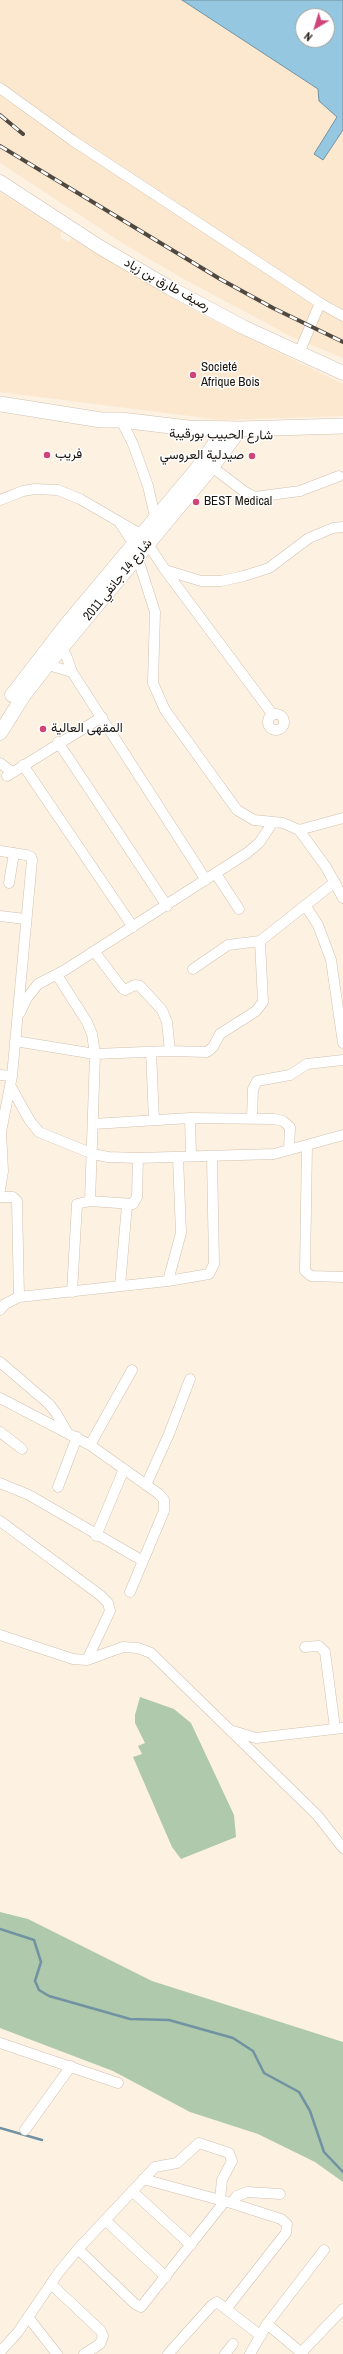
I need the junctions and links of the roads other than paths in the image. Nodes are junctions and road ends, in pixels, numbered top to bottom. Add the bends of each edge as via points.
1 (0, 88) edge
2 (0, 182) edge
3 (320, 303) junction
4 (343, 316) edge
5 (299, 353) junction
6 (343, 372) edge
7 (0, 404) edge
8 (123, 423) junction
9 (343, 426) edge
10 (230, 433) junction
11 (343, 434) edge
12 (212, 466) junction
13 (338, 476) dead end
14 (0, 500) edge
15 (343, 527) edge
16 (145, 539) junction
17 (165, 570) junction
18 (57, 645) junction
19 (45, 659) junction
20 (72, 672) junction
21 (0, 714) edge
22 (273, 715) dead end
23 (102, 717) junction
24 (0, 733) edge
25 (58, 742) junction
26 (0, 763) edge
27 (23, 765) junction
28 (343, 818) edge
29 (273, 822) junction
30 (299, 830) junction
31 (0, 851) edge
32 (14, 853) junction
33 (216, 874) junction
34 (206, 880) junction
35 (335, 882) junction
36 (8, 883) dead end
37 (343, 898) edge
38 (305, 905) junction
39 (166, 906) junction
40 (239, 909) dead end
41 (0, 916) edge
42 (25, 919) junction
43 (133, 927) junction
44 (260, 941) junction
45 (94, 951) junction
46 (193, 969) dead end
47 (57, 975) junction
48 (17, 1019) junction
49 (15, 1041) junction
50 (343, 1043) edge
51 (170, 1051) junction
52 (151, 1052) junction
53 (95, 1054) junction
54 (343, 1060) edge
55 (0, 1075) edge
56 (12, 1076) junction
57 (10, 1087) junction
58 (2, 1116) edge
59 (190, 1118) junction
60 (252, 1118) junction
61 (154, 1120) junction
62 (93, 1124) junction
63 (343, 1135) edge
64 (308, 1145) junction
65 (289, 1150) junction
66 (93, 1154) junction
67 (191, 1156) junction
68 (212, 1156) junction
69 (178, 1157) junction
70 (138, 1158) junction
71 (0, 1190) edge
72 (0, 1197) edge
73 (90, 1201) junction
74 (127, 1205) junction
75 (343, 1277) edge
76 (168, 1282) junction
77 (120, 1286) junction
78 (72, 1292) junction
79 (19, 1297) junction
80 (0, 1310) edge
81 (0, 1362) edge
82 (132, 1370) dead end
83 (190, 1380) dead end
84 (0, 1398) edge
85 (0, 1432) edge
86 (67, 1432) junction
87 (77, 1437) junction
88 (90, 1444) junction
89 (22, 1450) dead end
90 (124, 1470) junction
91 (0, 1483) edge
92 (146, 1485) junction
93 (58, 1487) dead end
94 (0, 1521) edge
95 (96, 1536) junction
96 (143, 1562) junction
97 (130, 1592) dead end
98 (0, 1635) edge
99 (305, 1647) dead end
100 (88, 1660) junction
101 (339, 1728) edge
102 (230, 1730) junction
103 (343, 1848) edge
104 (0, 2043) edge
105 (71, 2066) junction
106 (118, 2083) dead end
107 (25, 2130) dead end
108 (143, 2179) junction
109 (132, 2191) junction
110 (280, 2194) dead end
111 (224, 2200) junction
112 (105, 2220) junction
113 (191, 2245) junction
114 (78, 2249) junction
115 (324, 2250) dead end
116 (166, 2277) junction
117 (51, 2284) junction
118 (227, 2308) junction
119 (343, 2309) edge
120 (28, 2317) junction
121 (267, 2324) junction
122 (261, 2336) junction
123 (233, 2344) dead end
124 (0, 2352) edge
125 (57, 2354) edge
126 (84, 2354) edge
127 (168, 2354) edge
128 (225, 2354) edge
129 (250, 2354) edge
130 (301, 2354) edge

1 - 3 street via 72,140
2 - 5 main road, رصيف طارق بن زياد via 124,262 214,312
3 - 4 street
3 - 5 street
5 - 6 main road, رصيف طارق بن زياد
7 - 8 main road, شارع الحبيب بورقيبة
8 - 10 main road, شارع الحبيب بورقيبة via 164,434
8 - 16 street via 148,486
9 - 10 main road, شارع الحبيب بورقيبة
10 - 11 main road, شارع الحبيب بورقيبة
10 - 12 main road, شارع 14 جانفي 2011
10 - 16 main road, شارع 14 جانفي 2011
12 - 13 street via 255,497 300,491
12 - 16 main road, شارع 14 جانفي 2011
14 - 16 street via 29,490 58,490 80,499
15 - 17 street via 333,528 309,538 269,568 244,576 206,581
16 - 17 street
16 - 18 main road, شارع 14 جانفي 2011
16 - 29 street via 155,612 152,674 160,702 237,810 254,820
17 - 22 street
18 - 19 main road, شارع 14 جانفي 2011
18 - 20 street via 66,655
19 - 20 street
19 - 21 main road, شارع 14 جانفي 2011
19 - 24 main road, شارع 14 جانفي 2011
20 - 23 street
23 - 25 street
23 - 34 street
25 - 27 street
25 - 39 street
26 - 27 street via 10,774
27 - 43 street
28 - 30 street
29 - 30 street
29 - 33 street via 253,848
30 - 35 street
31 - 32 street
32 - 36 street
32 - 42 street via 30,857 32,860
33 - 34 street
33 - 40 street
34 - 39 street
35 - 37 street
35 - 38 street
38 - 44 street
38 - 50 street via 320,930 331,960
39 - 43 street
41 - 42 street
42 - 48 street
43 - 45 street
44 - 46 street via 228,945
44 - 51 street via 264,989 260,1006 220,1034 211,1050
45 - 47 street
45 - 51 street via 122,988 125,990 135,985 140,986 162,1010 167,1022
47 - 48 street via 32,990
47 - 53 street via 87,1022
48 - 49 street
49 - 53 street
49 - 56 street
51 - 52 street
52 - 53 street
52 - 61 street
53 - 62 street
54 - 60 street via 307,1064 290,1075 257,1081 253,1088
55 - 56 street
56 - 57 street
57 - 58 street
57 - 66 street via 39,1132
58 - 71 street via 3,1171
59 - 60 street
59 - 61 street
59 - 67 street
60 - 65 street via 274,1119 288,1124 291,1131
61 - 62 street
62 - 66 street
63 - 64 street
64 - 65 street
64 - 75 street via 305,1271 311,1276
65 - 68 street via 274,1154
66 - 70 street
66 - 73 street
67 - 68 street
67 - 69 street
68 - 76 street via 213,1269 209,1274
69 - 70 street
69 - 76 street via 181,1233
70 - 74 street via 136,1201
72 - 79 street via 13,1198 17,1202
73 - 74 street
73 - 78 street via 80,1202 76,1207
74 - 77 street
76 - 77 street
77 - 78 street
78 - 79 street
79 - 80 street via 5,1304
81 - 86 street via 49,1404
82 - 88 street
83 - 92 street
84 - 86 street
85 - 89 street
86 - 87 street
87 - 88 street
87 - 93 street
88 - 90 street
90 - 92 street
90 - 95 street
91 - 95 street via 29,1495
92 - 96 street via 159,1494 166,1505
94 - 100 street via 108,1603 109,1615
95 - 96 street
96 - 97 street
98 - 100 street via 60,1656
99 - 101 street via 319,1646 324,1649
100 - 102 street via 123,1647 138,1648 151,1653
101 - 102 street via 256,1738
102 - 103 street via 317,1815
104 - 105 street
105 - 106 street
105 - 107 street
108 - 109 street
108 - 111 street
108 - 111 street via 159,2165 177,2163 195,2145 203,2142 231,2155 232,2160 221,2184
109 - 112 street
109 - 113 street
110 - 111 street via 247,2192
111 - 113 street
111 - 118 street via 281,2219 288,2224 288,2228
112 - 114 street
112 - 116 street
113 - 116 street
114 - 116 street via 139,2306 144,2304
114 - 117 street
115 - 121 street
117 - 120 street
117 - 126 street via 101,2331 103,2336 100,2344
118 - 122 street
118 - 127 street via 215,2303
119 - 130 street
120 - 124 street
120 - 125 street
121 - 122 street
121 - 130 street
122 - 129 street
123 - 128 street

